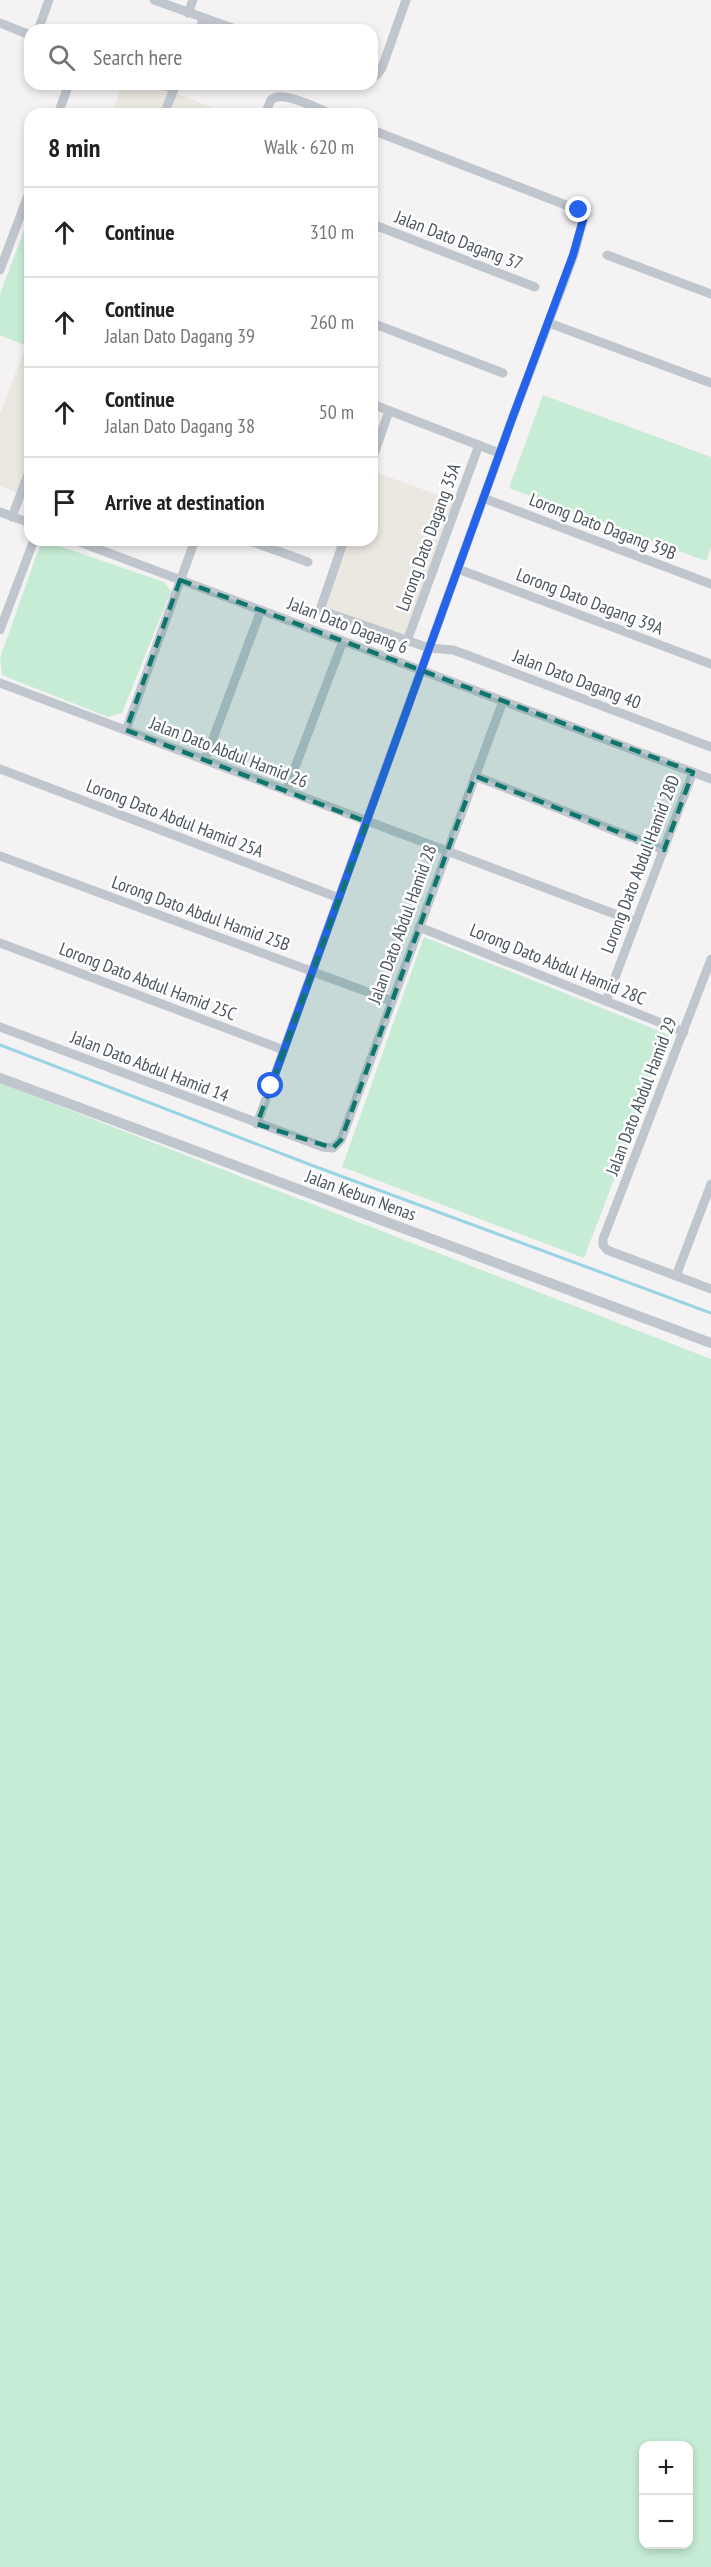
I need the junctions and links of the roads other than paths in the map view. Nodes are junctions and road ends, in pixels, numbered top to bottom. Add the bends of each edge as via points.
1 (50, 0) edge
2 (154, 0) edge
3 (193, 0) edge
4 (406, 0) edge
5 (188, 12) junction
6 (204, 18) junction
7 (40, 24) edge
8 (202, 24) edge
9 (221, 24) edge
10 (1, 27) edge
11 (24, 33) edge
12 (378, 75) edge
13 (67, 90) edge
14 (173, 90) edge
15 (60, 108) edge
16 (166, 108) edge
17 (268, 108) edge
18 (316, 108) edge
19 (378, 132) edge
20 (24, 206) edge
21 (378, 226) edge
22 (607, 255) dead end
23 (0, 270) edge
24 (535, 287) dead end
25 (711, 294) edge
26 (549, 323) junction
27 (378, 325) edge
28 (503, 373) dead end
29 (711, 383) edge
30 (378, 407) edge
31 (389, 411) junction
32 (378, 443) edge
33 (479, 445) junction
34 (500, 453) junction
35 (24, 485) edge
36 (483, 498) junction
37 (0, 512) edge
38 (12, 517) junction
39 (24, 521) edge
40 (32, 546) edge
41 (90, 546) edge
42 (193, 546) edge
43 (264, 546) edge
44 (342, 546) edge
45 (308, 562) dead end
46 (458, 569) junction
47 (180, 580) junction
48 (711, 584) edge
49 (0, 596) edge
50 (11, 600) junction
51 (261, 610) junction
52 (0, 630) edge
53 (343, 640) junction
54 (407, 641) junction
55 (429, 648) junction
56 (711, 664) edge
57 (422, 670) junction
58 (0, 683) edge
59 (503, 701) junction
60 (126, 730) junction
61 (711, 747) edge
62 (205, 760) junction
63 (0, 769) edge
64 (693, 772) junction
65 (475, 776) junction
66 (711, 779) edge
67 (286, 791) junction
68 (367, 822) junction
69 (664, 850) junction
70 (447, 852) junction
71 (0, 856) edge
72 (339, 898) junction
73 (636, 922) junction
74 (419, 927) junction
75 (0, 943) edge
76 (711, 959) edge
77 (312, 972) junction
78 (392, 1001) junction
79 (606, 1001) junction
80 (0, 1027) edge
81 (684, 1032) junction
82 (284, 1050) junction
83 (0, 1078) edge
84 (257, 1124) junction
85 (323, 1147) joint
86 (711, 1184) edge
87 (707, 1206) edge
88 (676, 1276) junction
89 (711, 1289) edge
90 (711, 1343) edge

1 - 7 street
2 - 5 street
3 - 5 street
4 - 12 street
5 - 6 street
6 - 8 street
6 - 9 street
10 - 11 street
13 - 15 street
14 - 16 street
17 - 18 street via 271,100 286,96
19 - 26 street via 579,210 583,220
20 - 23 street
21 - 24 street, Jalan Dato Dagang 37
22 - 25 street
26 - 29 street
26 - 34 street
27 - 28 street
30 - 31 street
31 - 32 street
31 - 33 street
33 - 34 street
33 - 54 street, Lorong Dato Dagang 35A
34 - 36 street
35 - 38 street
36 - 46 street
36 - 48 street, Lorong Dato Dagang 39B
37 - 38 street
38 - 39 street
40 - 50 street
41 - 47 street, Jalan Dato Dagang 6
42 - 47 street
43 - 45 street
44 - 54 street, Jalan Dato Dagang 40 via 320,610
46 - 55 street
46 - 56 street, Lorong Dato Dagang 39A
47 - 51 street, Jalan Dato Dagang 6
47 - 60 street
49 - 50 street
50 - 52 street
51 - 53 street, Jalan Dato Dagang 6
51 - 62 street
53 - 57 street, Jalan Dato Dagang 6
53 - 67 street
54 - 55 street, Jalan Dato Dagang 40
55 - 57 street
55 - 61 street, Jalan Dato Dagang 40 via 453,650
57 - 59 street, Jalan Dato Dagang 6
57 - 68 street
58 - 60 street, Jalan Dato Abdul Hamid 26
59 - 64 street, Jalan Dato Dagang 6
59 - 65 street, Jalan Dato Abdul Hamid 28
60 - 62 street, Jalan Dato Abdul Hamid 26
62 - 67 street, Jalan Dato Abdul Hamid 26
63 - 72 street, Lorong Dato Abdul Hamid 25A
64 - 66 street, Jalan Dato Dagang 6
64 - 69 street, Lorong Dato Abdul Hamid 28D
65 - 69 street
65 - 70 street, Jalan Dato Abdul Hamid 28
67 - 68 street, Jalan Dato Abdul Hamid 26
68 - 70 street, Jalan Dato Abdul Hamid 26
68 - 72 street
69 - 73 street, Lorong Dato Abdul Hamid 28D
70 - 73 street, Jalan Dato Abdul Hamid 26
70 - 74 street, Jalan Dato Abdul Hamid 28
71 - 77 street, Lorong Dato Abdul Hamid 25B
72 - 77 street
73 - 79 street, Lorong Dato Abdul Hamid 28D
74 - 78 street, Jalan Dato Abdul Hamid 28
74 - 79 street, Lorong Dato Abdul Hamid 28C
75 - 82 street, Lorong Dato Abdul Hamid 25C
76 - 81 street, Jalan Dato Abdul Hamid 29
77 - 78 street, Lorong Dato Abdul Hamid 25B
77 - 82 street
78 - 85 street, Jalan Dato Abdul Hamid 28 via 341,1140 333,1148
79 - 81 street, Lorong Dato Abdul Hamid 28C
80 - 84 street, Jalan Dato Abdul Hamid 14
81 - 88 street, Jalan Dato Abdul Hamid 29 via 603,1239 607,1250
82 - 84 street
83 - 90 street, Jalan Kebun Nenas
84 - 85 street, Jalan Dato Abdul Hamid 14
86 - 87 street
87 - 88 street
88 - 89 street

